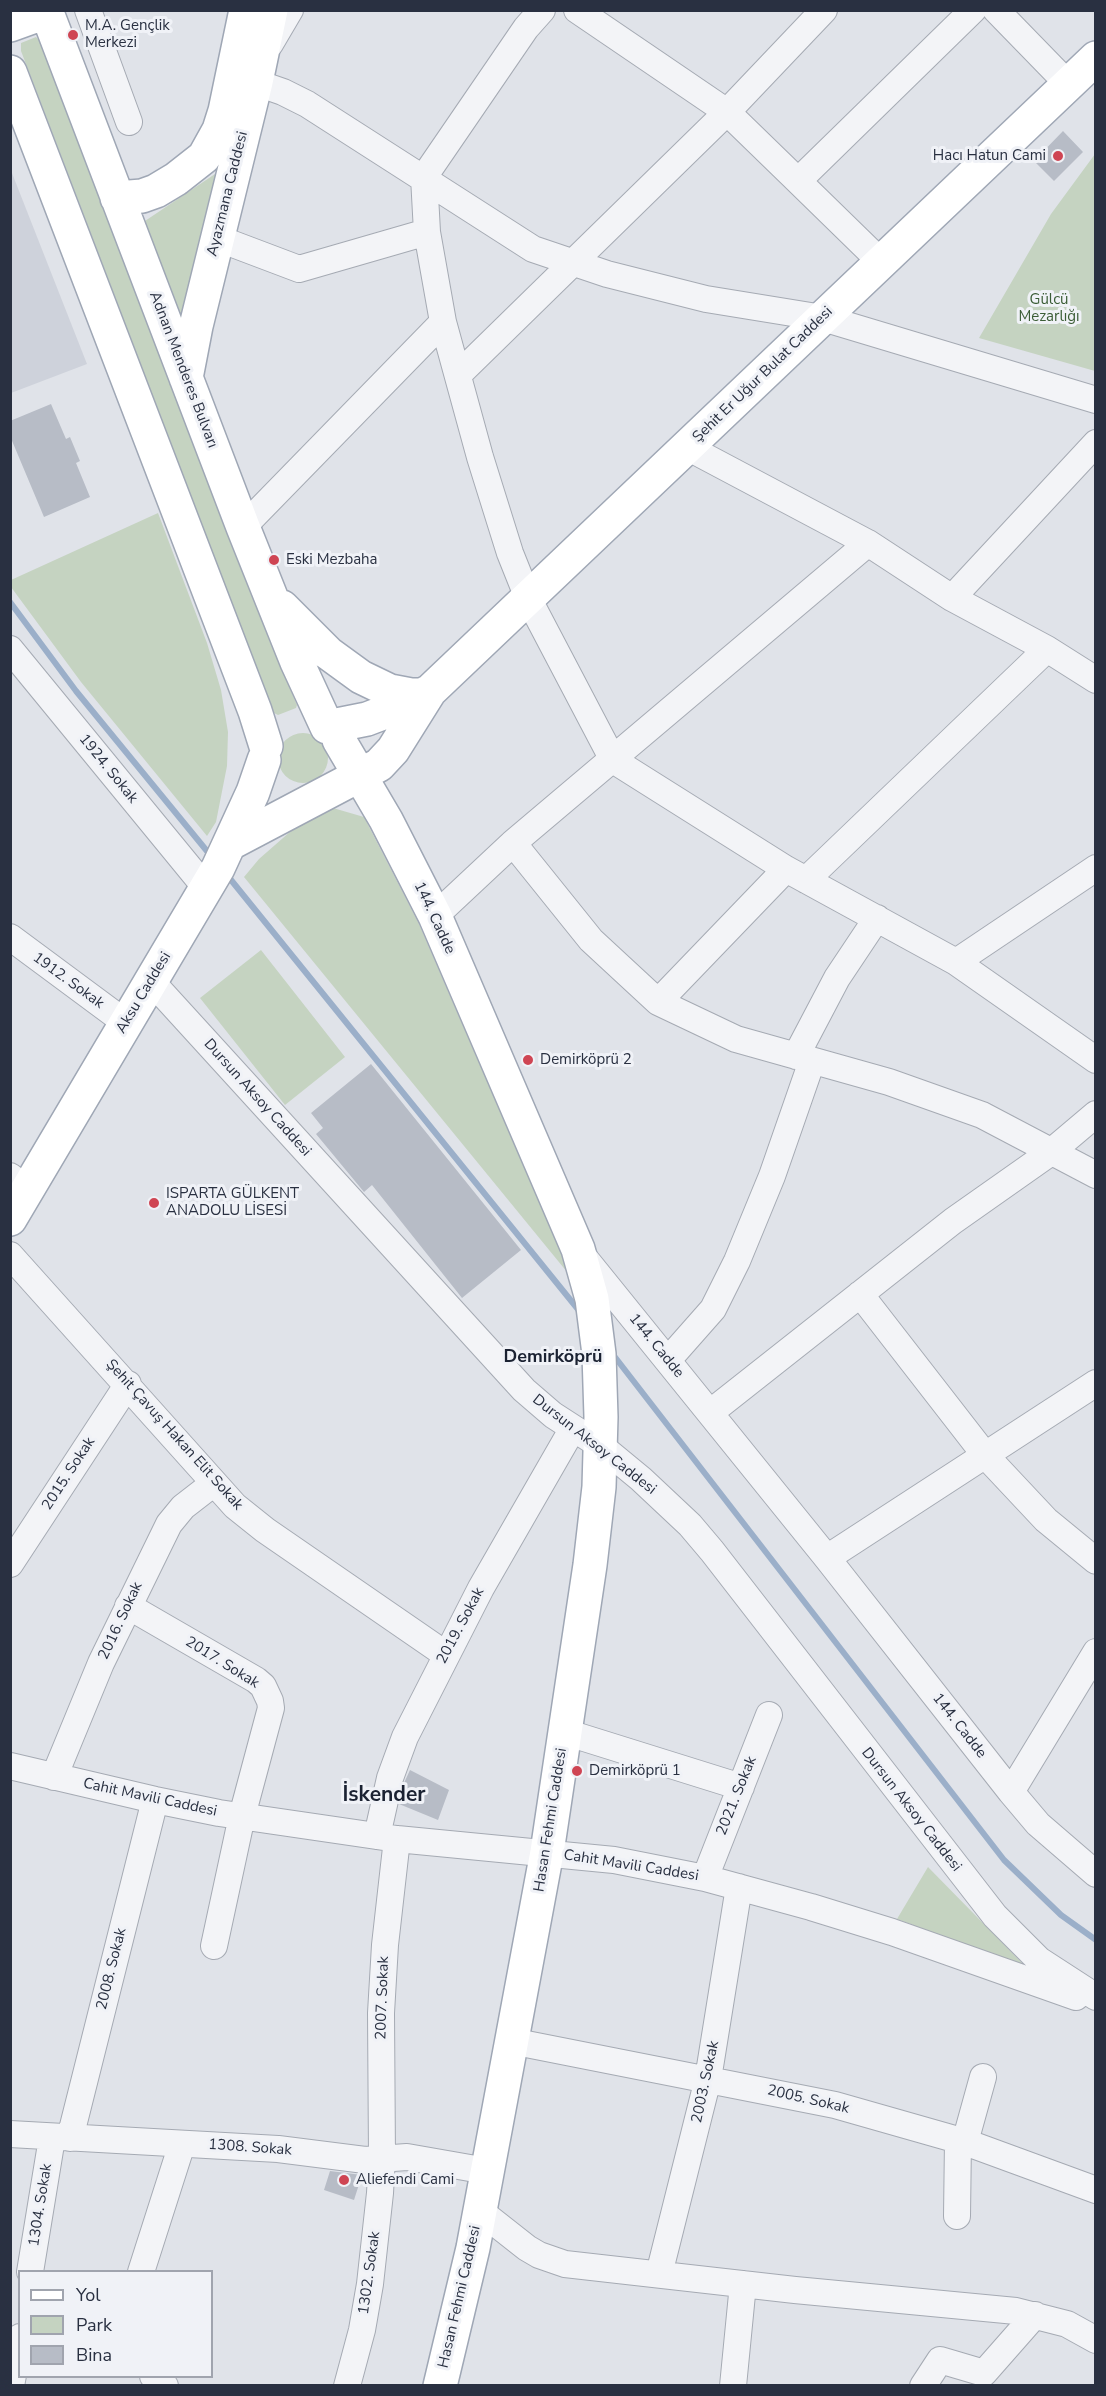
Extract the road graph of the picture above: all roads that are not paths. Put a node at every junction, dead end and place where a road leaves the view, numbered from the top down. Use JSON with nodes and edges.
{"nodes":[{"id":1,"x":88,"y":10,"type":"edge"},
{"id":2,"x":246,"y":10,"type":"edge"},
{"id":3,"x":270,"y":10,"type":"edge"},
{"id":4,"x":290,"y":10,"type":"edge"},
{"id":5,"x":542,"y":10,"type":"edge"},
{"id":6,"x":577,"y":10,"type":"edge"},
{"id":7,"x":824,"y":10,"type":"edge"},
{"id":8,"x":973,"y":10,"type":"edge"},
{"id":9,"x":996,"y":10,"type":"edge"},
{"id":10,"x":46,"y":11,"type":"edge"},
{"id":11,"x":10,"y":25,"type":"edge"},
{"id":12,"x":1095,"y":58,"type":"edge"},
{"id":13,"x":10,"y":72,"type":"edge"},
{"id":14,"x":250,"y":72,"type":"junction"},
{"id":15,"x":1068,"y":84,"type":"junction"},
{"id":16,"x":727,"y":112,"type":"junction"},
{"id":17,"x":129,"y":122,"type":"dead end"},
{"id":18,"x":424,"y":177,"type":"junction"},
{"id":19,"x":798,"y":181,"type":"junction"},
{"id":20,"x":117,"y":198,"type":"junction"},
{"id":21,"x":427,"y":232,"type":"junction"},
{"id":22,"x":217,"y":238,"type":"junction"},
{"id":23,"x":881,"y":262,"type":"junction"},
{"id":24,"x":574,"y":263,"type":"junction"},
{"id":25,"x":823,"y":318,"type":"junction"},
{"id":26,"x":443,"y":322,"type":"junction"},
{"id":27,"x":458,"y":375,"type":"junction"},
{"id":28,"x":186,"y":378,"type":"junction"},
{"id":29,"x":1095,"y":400,"type":"edge"},
{"id":30,"x":1095,"y":443,"type":"edge"},
{"id":31,"x":687,"y":447,"type":"junction"},
{"id":32,"x":243,"y":527,"type":"junction"},
{"id":33,"x":868,"y":543,"type":"junction"},
{"id":34,"x":263,"y":577,"type":"junction"},
{"id":35,"x":528,"y":598,"type":"junction"},
{"id":36,"x":952,"y":598,"type":"junction"},
{"id":37,"x":230,"y":647,"type":"junction"},
{"id":38,"x":1047,"y":649,"type":"junction"},
{"id":39,"x":11,"y":652,"type":"edge"},
{"id":40,"x":1095,"y":680,"type":"edge"},
{"id":41,"x":427,"y":693,"type":"junction"},
{"id":42,"x":333,"y":733,"type":"junction"},
{"id":43,"x":265,"y":753,"type":"junction"},
{"id":44,"x":614,"y":760,"type":"junction"},
{"id":45,"x":362,"y":776,"type":"junction"},
{"id":46,"x":322,"y":795,"type":"junction"},
{"id":47,"x":231,"y":843,"type":"junction"},
{"id":48,"x":513,"y":843,"type":"junction"},
{"id":49,"x":1095,"y":868,"type":"edge"},
{"id":50,"x":796,"y":874,"type":"junction"},
{"id":51,"x":206,"y":888,"type":"junction"},
{"id":52,"x":435,"y":916,"type":"junction"},
{"id":53,"x":877,"y":918,"type":"junction"},
{"id":54,"x":10,"y":937,"type":"edge"},
{"id":55,"x":956,"y":962,"type":"junction"},
{"id":56,"x":151,"y":981,"type":"junction"},
{"id":57,"x":658,"y":1002,"type":"junction"},
{"id":58,"x":126,"y":1023,"type":"junction"},
{"id":59,"x":804,"y":1059,"type":"junction"},
{"id":60,"x":1095,"y":1060,"type":"edge"},
{"id":61,"x":1095,"y":1114,"type":"edge"},
{"id":62,"x":1051,"y":1152,"type":"junction"},
{"id":63,"x":1095,"y":1175,"type":"edge"},
{"id":64,"x":19,"y":1183,"type":"edge"},
{"id":65,"x":10,"y":1219,"type":"edge"},
{"id":66,"x":578,"y":1249,"type":"junction"},
{"id":67,"x":10,"y":1255,"type":"edge"},
{"id":68,"x":860,"y":1294,"type":"junction"},
{"id":69,"x":668,"y":1360,"type":"junction"},
{"id":70,"x":1095,"y":1383,"type":"edge"},
{"id":71,"x":128,"y":1384,"type":"junction"},
{"id":72,"x":711,"y":1413,"type":"junction"},
{"id":73,"x":592,"y":1431,"type":"junction"},
{"id":74,"x":985,"y":1455,"type":"junction"},
{"id":75,"x":214,"y":1483,"type":"junction"},
{"id":76,"x":827,"y":1558,"type":"junction"},
{"id":77,"x":1095,"y":1561,"type":"edge"},
{"id":78,"x":10,"y":1564,"type":"edge"},
{"id":79,"x":128,"y":1606,"type":"junction"},
{"id":80,"x":1095,"y":1652,"type":"edge"},
{"id":81,"x":445,"y":1654,"type":"junction"},
{"id":82,"x":770,"y":1715,"type":"dead end"},
{"id":83,"x":565,"y":1732,"type":"junction"},
{"id":84,"x":10,"y":1766,"type":"edge"},
{"id":85,"x":54,"y":1777,"type":"junction"},
{"id":86,"x":741,"y":1787,"type":"junction"},
{"id":87,"x":1011,"y":1792,"type":"junction"},
{"id":88,"x":155,"y":1800,"type":"junction"},
{"id":89,"x":242,"y":1816,"type":"junction"},
{"id":90,"x":387,"y":1837,"type":"junction"},
{"id":91,"x":546,"y":1852,"type":"junction"},
{"id":92,"x":1095,"y":1874,"type":"edge"},
{"id":93,"x":705,"y":1878,"type":"junction"},
{"id":94,"x":740,"y":1887,"type":"junction"},
{"id":95,"x":214,"y":1946,"type":"dead end"},
{"id":96,"x":1095,"y":1997,"type":"edge"},
{"id":97,"x":1095,"y":2003,"type":"edge"},
{"id":98,"x":511,"y":2041,"type":"junction"},
{"id":99,"x":983,"y":2077,"type":"dead end"},
{"id":100,"x":708,"y":2079,"type":"junction"},
{"id":101,"x":10,"y":2134,"type":"edge"},
{"id":102,"x":61,"y":2138,"type":"junction"},
{"id":103,"x":962,"y":2141,"type":"junction"},
{"id":104,"x":182,"y":2144,"type":"junction"},
{"id":105,"x":382,"y":2158,"type":"junction"},
{"id":106,"x":487,"y":2171,"type":"junction"},
{"id":107,"x":1095,"y":2190,"type":"edge"},
{"id":108,"x":480,"y":2211,"type":"junction"},
{"id":109,"x":957,"y":2216,"type":"dead end"},
{"id":110,"x":30,"y":2270,"type":"edge"},
{"id":111,"x":141,"y":2270,"type":"edge"},
{"id":112,"x":659,"y":2274,"type":"junction"},
{"id":113,"x":743,"y":2284,"type":"junction"},
{"id":114,"x":1035,"y":2315,"type":"junction"},
{"id":115,"x":1095,"y":2340,"type":"edge"},
{"id":116,"x":18,"y":2348,"type":"edge"},
{"id":117,"x":11,"y":2385,"type":"edge"},
{"id":118,"x":347,"y":2385,"type":"edge"},
{"id":119,"x":440,"y":2385,"type":"edge"},
{"id":120,"x":733,"y":2385,"type":"edge"},
{"id":121,"x":923,"y":2385,"type":"edge"}],
"edges":[{"from":1,"to":17,"type":"street"},
{"from":2,"to":14,"type":"main road","name":"Ayazmana Caddesi"},
{"from":3,"to":14,"type":"main road","name":"Ayazmana Caddesi"},
{"from":4,"to":14,"type":"street"},
{"from":5,"to":18,"type":"street"},
{"from":6,"to":16,"type":"street"},
{"from":7,"to":16,"type":"street"},
{"from":8,"to":19,"type":"street"},
{"from":9,"to":15,"type":"street"},
{"from":10,"to":11,"type":"main road"},
{"from":10,"to":20,"type":"main road","name":"Adnan Menderes Bulvarı"},
{"from":12,"to":15,"type":"main road","name":"Şehit Er Uğur Bulat Caddesi"},
{"from":13,"to":37,"type":"main road"},
{"from":14,"to":18,"type":"street"},
{"from":14,"to":20,"type":"main road","name":"Ayazmana Caddesi"},
{"from":14,"to":22,"type":"main road","name":"Ayazmana Caddesi"},
{"from":15,"to":23,"type":"main road","name":"Şehit Er Uğur Bulat Caddesi"},
{"from":16,"to":19,"type":"street"},
{"from":16,"to":24,"type":"street"},
{"from":18,"to":21,"type":"street"},
{"from":18,"to":24,"type":"street"},
{"from":19,"to":23,"type":"street"},
{"from":20,"to":28,"type":"main road","name":"Adnan Menderes Bulvarı"},
{"from":21,"to":22,"type":"street"},
{"from":21,"to":26,"type":"street"},
{"from":22,"to":28,"type":"main road","name":"Ayazmana Caddesi"},
{"from":23,"to":25,"type":"main road","name":"Şehit Er Uğur Bulat Caddesi"},
{"from":24,"to":25,"type":"street"},
{"from":24,"to":27,"type":"street"},
{"from":25,"to":29,"type":"street"},
{"from":25,"to":31,"type":"main road","name":"Şehit Er Uğur Bulat Caddesi"},
{"from":26,"to":27,"type":"street"},
{"from":26,"to":32,"type":"street"},
{"from":27,"to":35,"type":"street"},
{"from":28,"to":32,"type":"main road","name":"Adnan Menderes Bulvarı"},
{"from":30,"to":36,"type":"street"},
{"from":31,"to":33,"type":"street"},
{"from":31,"to":35,"type":"main road","name":"Şehit Er Uğur Bulat Caddesi"},
{"from":32,"to":34,"type":"main road","name":"Adnan Menderes Bulvarı"},
{"from":33,"to":36,"type":"street"},
{"from":33,"to":44,"type":"street"},
{"from":34,"to":41,"type":"main road"},
{"from":34,"to":42,"type":"main road","name":"Adnan Menderes Bulvarı"},
{"from":35,"to":41,"type":"main road","name":"Şehit Er Uğur Bulat Caddesi"},
{"from":35,"to":44,"type":"street"},
{"from":36,"to":38,"type":"street"},
{"from":37,"to":43,"type":"main road"},
{"from":37,"to":47,"type":"main road"},
{"from":38,"to":40,"type":"street"},
{"from":38,"to":50,"type":"street"},
{"from":39,"to":51,"type":"street","name":"1924. Sokak"},
{"from":41,"to":42,"type":"main road","name":"Şehit Er Uğur Bulat Caddesi"},
{"from":41,"to":45,"type":"main road","name":"Şehit Er Uğur Bulat Caddesi"},
{"from":42,"to":43,"type":"main road"},
{"from":42,"to":45,"type":"main road","name":"144. Cadde"},
{"from":42,"to":46,"type":"main road"},
{"from":43,"to":46,"type":"main road"},
{"from":43,"to":47,"type":"main road","name":"Aksu Caddesi"},
{"from":44,"to":48,"type":"street"},
{"from":44,"to":50,"type":"street"},
{"from":45,"to":46,"type":"main road","name":"Şehit Er Uğur Bulat Caddesi"},
{"from":45,"to":52,"type":"main road","name":"144. Cadde"},
{"from":46,"to":47,"type":"main road","name":"Şehit Er Uğur Bulat Caddesi"},
{"from":47,"to":51,"type":"main road","name":"Aksu Caddesi"},
{"from":48,"to":52,"type":"street"},
{"from":48,"to":57,"type":"street"},
{"from":49,"to":55,"type":"street"},
{"from":50,"to":53,"type":"street"},
{"from":50,"to":57,"type":"street"},
{"from":51,"to":56,"type":"main road","name":"Aksu Caddesi"},
{"from":52,"to":66,"type":"main road","name":"144. Cadde"},
{"from":53,"to":55,"type":"street"},
{"from":53,"to":59,"type":"street"},
{"from":54,"to":58,"type":"street","name":"1912. Sokak"},
{"from":55,"to":60,"type":"street"},
{"from":56,"to":58,"type":"main road","name":"Aksu Caddesi"},
{"from":56,"to":73,"type":"street","name":"Dursun Aksoy Caddesi"},
{"from":57,"to":59,"type":"street"},
{"from":58,"to":64,"type":"main road","name":"Aksu Caddesi"},
{"from":59,"to":62,"type":"street"},
{"from":59,"to":69,"type":"street"},
{"from":61,"to":62,"type":"street"},
{"from":62,"to":63,"type":"street"},
{"from":62,"to":68,"type":"street"},
{"from":64,"to":65,"type":"main road","name":"Aksu Caddesi"},
{"from":66,"to":69,"type":"street","name":"144. Cadde"},
{"from":66,"to":73,"type":"main road","name":"Hasan Fehmi Caddesi"},
{"from":67,"to":71,"type":"street","name":"Şehit Çavuş Hakan Elit Sokak"},
{"from":68,"to":72,"type":"street"},
{"from":68,"to":74,"type":"street"},
{"from":69,"to":72,"type":"street","name":"144. Cadde"},
{"from":70,"to":74,"type":"street"},
{"from":71,"to":75,"type":"street","name":"Şehit Çavuş Hakan Elit Sokak"},
{"from":71,"to":78,"type":"street","name":"2015. Sokak"},
{"from":72,"to":76,"type":"street","name":"144. Cadde"},
{"from":73,"to":81,"type":"street","name":"2019. Sokak"},
{"from":73,"to":83,"type":"main road","name":"Hasan Fehmi Caddesi"},
{"from":73,"to":96,"type":"street","name":"Dursun Aksoy Caddesi"},
{"from":74,"to":76,"type":"street"},
{"from":74,"to":77,"type":"street"},
{"from":75,"to":79,"type":"street","name":"2016. Sokak"},
{"from":75,"to":81,"type":"street","name":"Şehit Çavuş Hakan Elit Sokak"},
{"from":76,"to":87,"type":"street","name":"144. Cadde"},
{"from":79,"to":85,"type":"street","name":"2016. Sokak"},
{"from":79,"to":89,"type":"street","name":"2017. Sokak"},
{"from":80,"to":87,"type":"street"},
{"from":81,"to":90,"type":"street","name":"2019. Sokak"},
{"from":82,"to":86,"type":"street","name":"2021. Sokak"},
{"from":83,"to":86,"type":"street"},
{"from":83,"to":91,"type":"main road","name":"Hasan Fehmi Caddesi"},
{"from":84,"to":85,"type":"street","name":"Cahit Mavili Caddesi"},
{"from":85,"to":88,"type":"street","name":"Cahit Mavili Caddesi"},
{"from":86,"to":93,"type":"street","name":"2021. Sokak"},
{"from":87,"to":92,"type":"street","name":"144. Cadde"},
{"from":88,"to":89,"type":"street","name":"Cahit Mavili Caddesi"},
{"from":88,"to":102,"type":"street","name":"2008. Sokak"},
{"from":89,"to":90,"type":"street","name":"Cahit Mavili Caddesi"},
{"from":89,"to":95,"type":"street","name":"2017. Sokak"},
{"from":90,"to":91,"type":"street","name":"Cahit Mavili Caddesi"},
{"from":90,"to":105,"type":"street","name":"2007. Sokak"},
{"from":91,"to":93,"type":"street","name":"Cahit Mavili Caddesi"},
{"from":91,"to":98,"type":"main road","name":"Hasan Fehmi Caddesi"},
{"from":93,"to":94,"type":"street","name":"Cahit Mavili Caddesi"},
{"from":94,"to":97,"type":"street","name":"Cahit Mavili Caddesi"},
{"from":94,"to":100,"type":"street","name":"2003. Sokak"},
{"from":98,"to":100,"type":"street","name":"2005. Sokak"},
{"from":98,"to":106,"type":"main road","name":"Hasan Fehmi Caddesi"},
{"from":99,"to":103,"type":"street"},
{"from":100,"to":103,"type":"street","name":"2005. Sokak"},
{"from":100,"to":112,"type":"street","name":"2003. Sokak"},
{"from":101,"to":102,"type":"street","name":"1308. Sokak"},
{"from":102,"to":104,"type":"street","name":"1308. Sokak"},
{"from":102,"to":110,"type":"street","name":"1304. Sokak"},
{"from":103,"to":107,"type":"street","name":"2005. Sokak"},
{"from":103,"to":109,"type":"street"},
{"from":104,"to":105,"type":"street","name":"1308. Sokak"},
{"from":104,"to":111,"type":"street"},
{"from":105,"to":106,"type":"street","name":"1308. Sokak"},
{"from":105,"to":118,"type":"street","name":"1302. Sokak"},
{"from":106,"to":108,"type":"main road","name":"Hasan Fehmi Caddesi"},
{"from":108,"to":112,"type":"street"},
{"from":108,"to":119,"type":"main road","name":"Hasan Fehmi Caddesi"},
{"from":112,"to":113,"type":"street"},
{"from":113,"to":114,"type":"street"},
{"from":113,"to":120,"type":"street"},
{"from":114,"to":115,"type":"street"},
{"from":114,"to":121,"type":"street"},
{"from":116,"to":117,"type":"street"}]}
